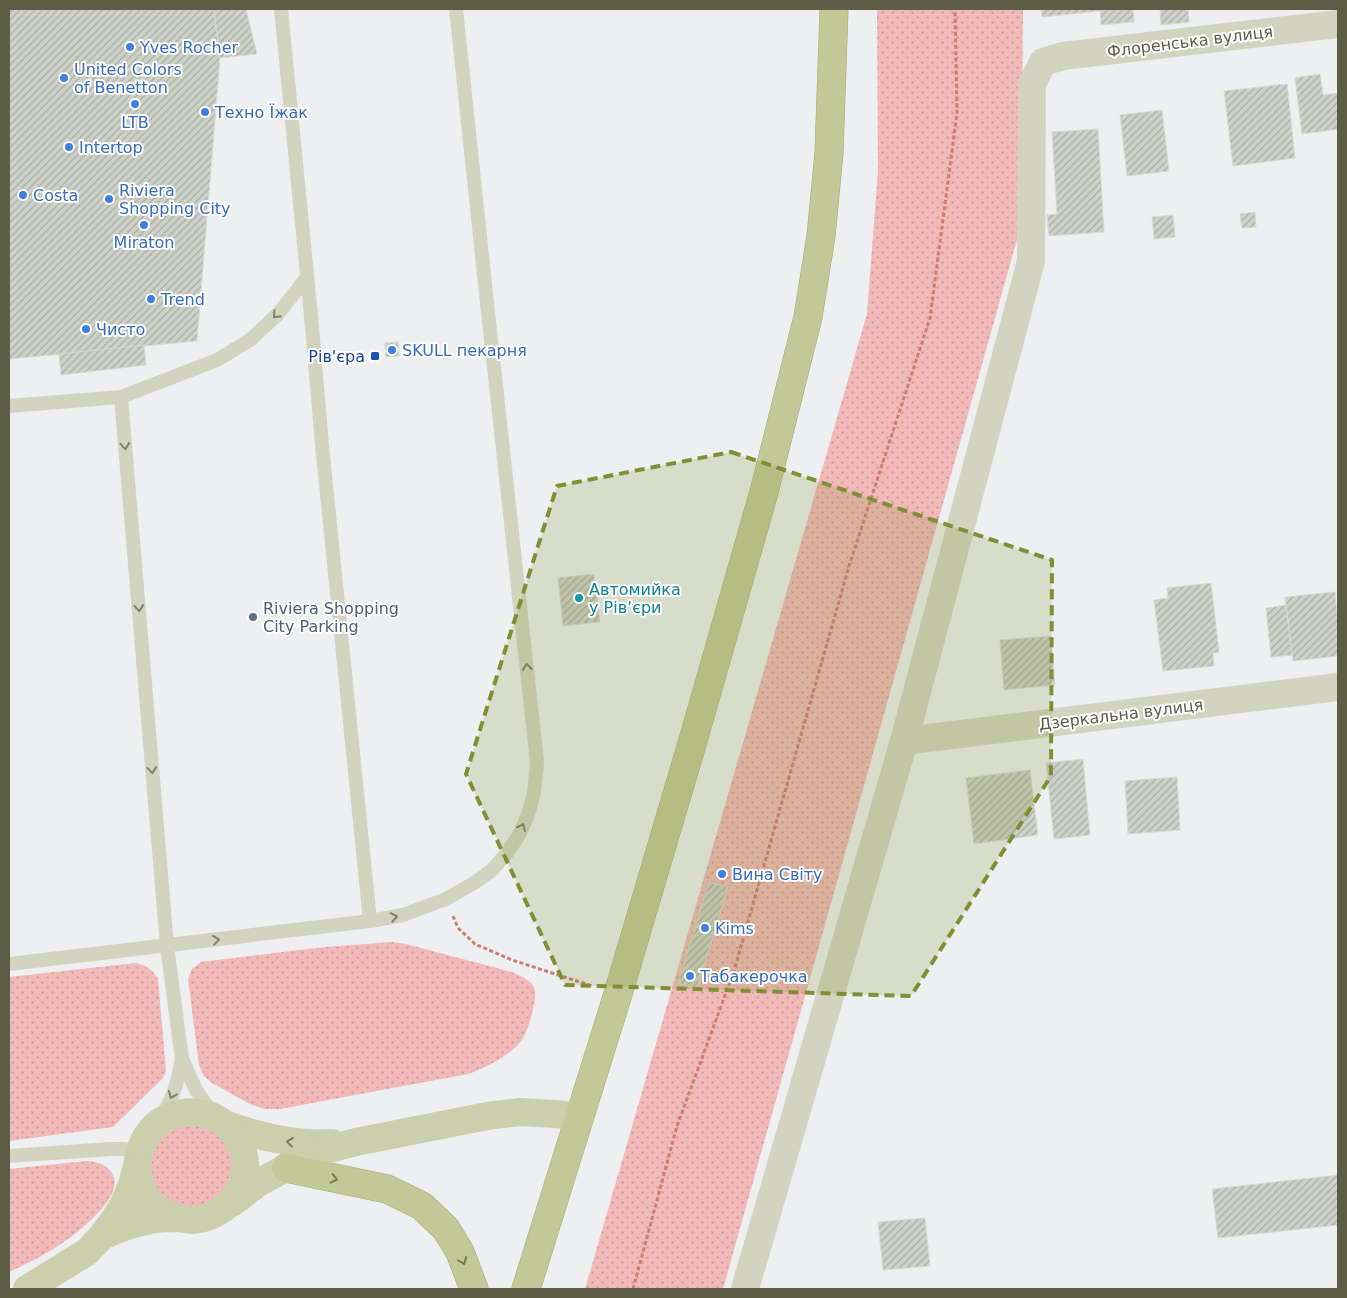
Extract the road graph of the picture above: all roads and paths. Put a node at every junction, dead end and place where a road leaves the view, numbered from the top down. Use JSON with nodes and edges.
{"nodes":[{"id":1,"x":281,"y":9,"type":"edge"},
{"id":2,"x":456,"y":9,"type":"edge"},
{"id":3,"x":834,"y":9,"type":"edge"},
{"id":4,"x":954,"y":9,"type":"edge"},
{"id":5,"x":1338,"y":24,"type":"edge"},
{"id":6,"x":307,"y":277,"type":"junction"},
{"id":7,"x":121,"y":397,"type":"junction"},
{"id":8,"x":9,"y":406,"type":"edge"},
{"id":9,"x":1338,"y":687,"type":"edge"},
{"id":10,"x":904,"y":741,"type":"junction"},
{"id":11,"x":446,"y":899,"type":"junction"},
{"id":12,"x":370,"y":921,"type":"junction"},
{"id":13,"x":167,"y":946,"type":"junction"},
{"id":14,"x":9,"y":964,"type":"edge"},
{"id":15,"x":618,"y":994,"type":"junction"},
{"id":16,"x":182,"y":1058,"type":"junction"},
{"id":17,"x":580,"y":1117,"type":"junction"},
{"id":18,"x":221,"y":1122,"type":"junction"},
{"id":19,"x":153,"y":1128,"type":"junction"},
{"id":20,"x":356,"y":1142,"type":"junction"},
{"id":21,"x":9,"y":1156,"type":"edge"},
{"id":22,"x":138,"y":1159,"type":"junction"},
{"id":23,"x":286,"y":1168,"type":"junction"},
{"id":24,"x":229,"y":1205,"type":"junction"},
{"id":25,"x":177,"y":1218,"type":"junction"},
{"id":26,"x":102,"y":1236,"type":"junction"},
{"id":27,"x":27,"y":1289,"type":"edge"},
{"id":28,"x":474,"y":1289,"type":"edge"},
{"id":29,"x":526,"y":1289,"type":"edge"},
{"id":30,"x":633,"y":1289,"type":"edge"},
{"id":31,"x":745,"y":1289,"type":"edge"}],
"edges":[{"from":1,"to":6,"type":"lane"},
{"from":11,"to":2,"type":"lane","one_way":true},
{"from":3,"to":15,"type":"highway"},
{"from":4,"to":30,"type":"path"},
{"from":5,"to":10,"type":"street","name":"Флоренська вулиця"},
{"from":6,"to":7,"type":"lane","one_way":true},
{"from":6,"to":12,"type":"lane"},
{"from":7,"to":8,"type":"lane"},
{"from":7,"to":13,"type":"lane","one_way":true},
{"from":9,"to":10,"type":"street","name":"Дзеркальна вулиця"},
{"from":10,"to":31,"type":"street"},
{"from":12,"to":11,"type":"lane","one_way":true},
{"from":11,"to":15,"type":"path"},
{"from":13,"to":12,"type":"lane","one_way":true},
{"from":13,"to":14,"type":"lane"},
{"from":13,"to":16,"type":"lane"},
{"from":15,"to":17,"type":"highway"},
{"from":16,"to":18,"type":"lane"},
{"from":16,"to":19,"type":"lane","one_way":true},
{"from":17,"to":20,"type":"main road"},
{"from":17,"to":29,"type":"highway"},
{"from":18,"to":19,"type":"main road"},
{"from":20,"to":18,"type":"main road","one_way":true},
{"from":18,"to":24,"type":"main road"},
{"from":19,"to":22,"type":"main road"},
{"from":20,"to":23,"type":"main road"},
{"from":21,"to":22,"type":"lane"},
{"from":22,"to":25,"type":"main road"},
{"from":22,"to":26,"type":"main road"},
{"from":23,"to":24,"type":"main road"},
{"from":23,"to":28,"type":"highway","one_way":true},
{"from":24,"to":25,"type":"main road"},
{"from":25,"to":26,"type":"main road"},
{"from":26,"to":27,"type":"main road"}]}
